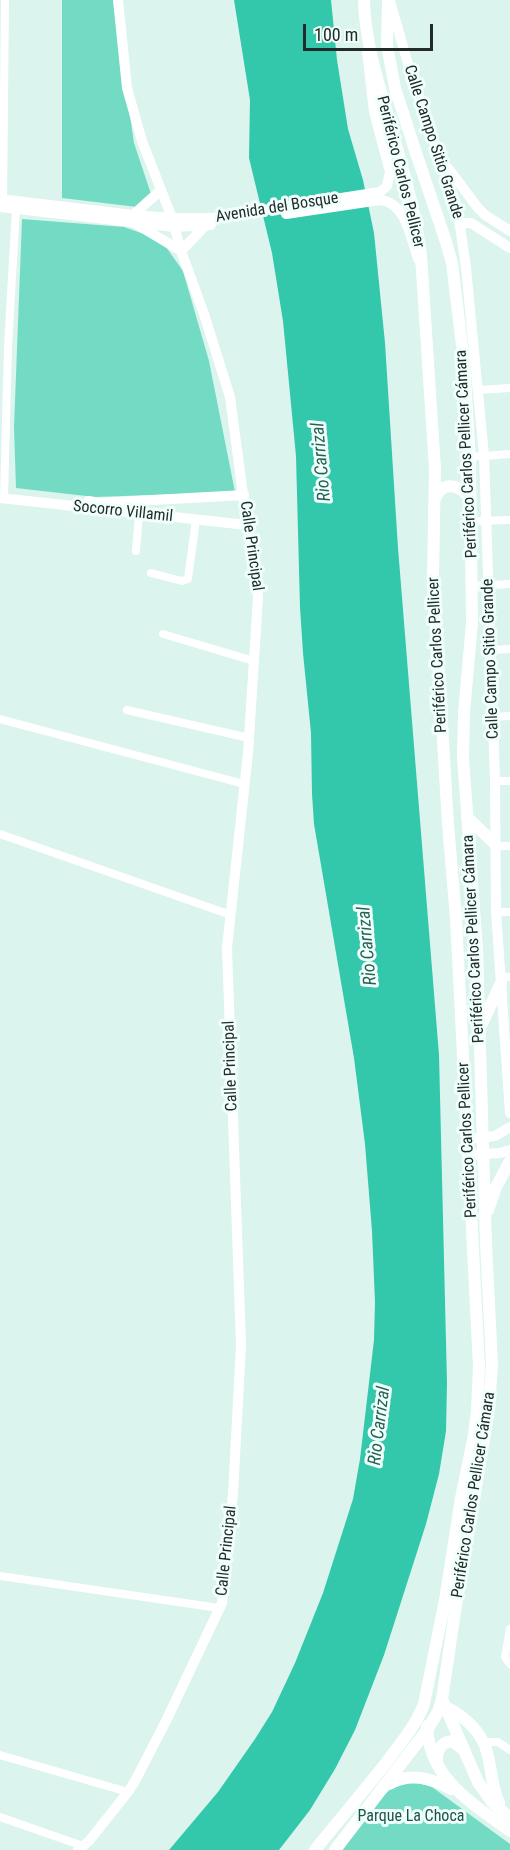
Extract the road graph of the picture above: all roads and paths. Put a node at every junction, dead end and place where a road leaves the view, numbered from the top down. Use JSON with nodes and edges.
{"nodes":[{"id":1,"x":6,"y":0,"type":"edge"},
{"id":2,"x":118,"y":0,"type":"edge"},
{"id":3,"x":364,"y":0,"type":"edge"},
{"id":4,"x":389,"y":0,"type":"edge"},
{"id":5,"x":366,"y":24,"type":"junction"},
{"id":6,"x":2,"y":30,"type":"edge"},
{"id":7,"x":2,"y":88,"type":"edge"},
{"id":8,"x":2,"y":142,"type":"edge"},
{"id":9,"x":439,"y":156,"type":"junction"},
{"id":10,"x":161,"y":190,"type":"junction"},
{"id":11,"x":380,"y":196,"type":"junction"},
{"id":12,"x":1,"y":203,"type":"edge"},
{"id":13,"x":16,"y":209,"type":"junction"},
{"id":14,"x":133,"y":218,"type":"junction"},
{"id":15,"x":173,"y":222,"type":"junction"},
{"id":16,"x":210,"y":223,"type":"junction"},
{"id":17,"x":460,"y":226,"type":"junction"},
{"id":18,"x":510,"y":231,"type":"edge"},
{"id":19,"x":510,"y":248,"type":"edge"},
{"id":20,"x":181,"y":251,"type":"junction"},
{"id":21,"x":0,"y":264,"type":"edge"},
{"id":22,"x":12,"y":266,"type":"junction"},
{"id":23,"x":423,"y":277,"type":"junction"},
{"id":24,"x":4,"y":322,"type":"edge"},
{"id":25,"x":3,"y":377,"type":"edge"},
{"id":26,"x":510,"y":388,"type":"edge"},
{"id":27,"x":479,"y":390,"type":"junction"},
{"id":28,"x":3,"y":432,"type":"edge"},
{"id":29,"x":510,"y":454,"type":"edge"},
{"id":30,"x":484,"y":455,"type":"junction"},
{"id":31,"x":470,"y":459,"type":"junction"},
{"id":32,"x":435,"y":469,"type":"junction"},
{"id":33,"x":2,"y":495,"type":"edge"},
{"id":34,"x":244,"y":495,"type":"junction"},
{"id":35,"x":435,"y":500,"type":"junction"},
{"id":36,"x":471,"y":501,"type":"junction"},
{"id":37,"x":139,"y":514,"type":"junction"},
{"id":38,"x":196,"y":520,"type":"junction"},
{"id":39,"x":510,"y":520,"type":"edge"},
{"id":40,"x":471,"y":521,"type":"junction"},
{"id":41,"x":487,"y":521,"type":"junction"},
{"id":42,"x":246,"y":525,"type":"junction"},
{"id":43,"x":136,"y":551,"type":"dead end"},
{"id":44,"x":152,"y":573,"type":"dead end"},
{"id":45,"x":510,"y":584,"type":"edge"},
{"id":46,"x":473,"y":585,"type":"junction"},
{"id":47,"x":489,"y":585,"type":"junction"},
{"id":48,"x":163,"y":634,"type":"dead end"},
{"id":49,"x":510,"y":649,"type":"edge"},
{"id":50,"x":490,"y":650,"type":"junction"},
{"id":51,"x":254,"y":661,"type":"junction"},
{"id":52,"x":127,"y":710,"type":"dead end"},
{"id":53,"x":510,"y":716,"type":"edge"},
{"id":54,"x":493,"y":717,"type":"junction"},
{"id":55,"x":0,"y":719,"type":"edge"},
{"id":56,"x":249,"y":738,"type":"junction"},
{"id":57,"x":510,"y":781,"type":"edge"},
{"id":58,"x":495,"y":782,"type":"junction"},
{"id":59,"x":244,"y":784,"type":"junction"},
{"id":60,"x":467,"y":817,"type":"junction"},
{"id":61,"x":0,"y":834,"type":"edge"},
{"id":62,"x":495,"y":845,"type":"junction"},
{"id":63,"x":510,"y":846,"type":"edge"},
{"id":64,"x":496,"y":912,"type":"junction"},
{"id":65,"x":510,"y":912,"type":"edge"},
{"id":66,"x":231,"y":915,"type":"junction"},
{"id":67,"x":504,"y":979,"type":"edge"},
{"id":68,"x":479,"y":1032,"type":"junction"},
{"id":69,"x":510,"y":1113,"type":"edge"},
{"id":70,"x":510,"y":1128,"type":"edge"},
{"id":71,"x":483,"y":1138,"type":"junction"},
{"id":72,"x":469,"y":1139,"type":"junction"},
{"id":73,"x":510,"y":1150,"type":"edge"},
{"id":74,"x":484,"y":1154,"type":"junction"},
{"id":75,"x":469,"y":1155,"type":"junction"},
{"id":76,"x":510,"y":1161,"type":"edge"},
{"id":77,"x":485,"y":1220,"type":"junction"},
{"id":78,"x":0,"y":1576,"type":"edge"},
{"id":79,"x":219,"y":1608,"type":"junction"},
{"id":80,"x":510,"y":1629,"type":"edge"},
{"id":81,"x":509,"y":1662,"type":"edge"},
{"id":82,"x":434,"y":1710,"type":"junction"},
{"id":83,"x":427,"y":1730,"type":"junction"},
{"id":84,"x":483,"y":1742,"type":"junction"},
{"id":85,"x":510,"y":1750,"type":"edge"},
{"id":86,"x":465,"y":1751,"type":"junction"},
{"id":87,"x":0,"y":1755,"type":"edge"},
{"id":88,"x":437,"y":1766,"type":"junction"},
{"id":89,"x":385,"y":1786,"type":"junction"},
{"id":90,"x":128,"y":1792,"type":"junction"},
{"id":91,"x":460,"y":1794,"type":"junction"},
{"id":92,"x":508,"y":1816,"type":"edge"},
{"id":93,"x":0,"y":1817,"type":"edge"},
{"id":94,"x":510,"y":1831,"type":"edge"},
{"id":95,"x":80,"y":1848,"type":"edge"},
{"id":96,"x":315,"y":1850,"type":"edge"},
{"id":97,"x":335,"y":1850,"type":"edge"}],
"edges":[{"from":1,"to":6,"type":"street"},
{"from":2,"to":10,"type":"street","name":"Calle Principal"},
{"from":3,"to":5,"type":"main road","name":"Periférico Carlos Pellicer"},
{"from":4,"to":9,"type":"street","name":"Calle Campo Sitio Grande"},
{"from":4,"to":31,"type":"main road","name":"Periférico Carlos Pellicer Cámara"},
{"from":5,"to":11,"type":"street"},
{"from":5,"to":23,"type":"main road","name":"Periférico Carlos Pellicer"},
{"from":6,"to":7,"type":"street"},
{"from":7,"to":8,"type":"street"},
{"from":8,"to":12,"type":"street"},
{"from":9,"to":17,"type":"street","name":"Calle Campo Sitio Grande"},
{"from":9,"to":18,"type":"street"},
{"from":10,"to":14,"type":"street"},
{"from":10,"to":15,"type":"street","name":"Calle Principal"},
{"from":11,"to":16,"type":"street","name":"Avenida del Bosque"},
{"from":11,"to":23,"type":"street"},
{"from":12,"to":13,"type":"street","name":"Avenida del Bosque"},
{"from":12,"to":14,"type":"street","name":"Avenida del Bosque"},
{"from":13,"to":14,"type":"street","name":"Avenida del Bosque"},
{"from":13,"to":22,"type":"street"},
{"from":14,"to":15,"type":"street","name":"Avenida del Bosque"},
{"from":14,"to":20,"type":"street"},
{"from":15,"to":16,"type":"street","name":"Avenida del Bosque"},
{"from":15,"to":20,"type":"street","name":"Calle Principal"},
{"from":16,"to":20,"type":"street"},
{"from":17,"to":19,"type":"street"},
{"from":17,"to":27,"type":"street","name":"Calle Campo Sitio Grande"},
{"from":20,"to":34,"type":"street","name":"Calle Principal"},
{"from":21,"to":22,"type":"street"},
{"from":22,"to":24,"type":"street"},
{"from":23,"to":32,"type":"main road","name":"Periférico Carlos Pellicer"},
{"from":24,"to":25,"type":"street"},
{"from":25,"to":28,"type":"street"},
{"from":26,"to":27,"type":"street"},
{"from":27,"to":30,"type":"street","name":"Calle Campo Sitio Grande"},
{"from":28,"to":33,"type":"street"},
{"from":29,"to":30,"type":"street"},
{"from":30,"to":31,"type":"street"},
{"from":30,"to":41,"type":"street","name":"Calle Campo Sitio Grande"},
{"from":31,"to":32,"type":"main road"},
{"from":31,"to":36,"type":"main road","name":"Periférico Carlos Pellicer Cámara"},
{"from":32,"to":35,"type":"main road","name":"Periférico Carlos Pellicer"},
{"from":33,"to":34,"type":"street","name":"Socorro Villamil"},
{"from":33,"to":37,"type":"street","name":"Socorro Villamil"},
{"from":34,"to":42,"type":"street","name":"Calle Principal"},
{"from":35,"to":36,"type":"main road"},
{"from":35,"to":72,"type":"main road","name":"Periférico Carlos Pellicer"},
{"from":36,"to":40,"type":"main road","name":"Periférico Carlos Pellicer Cámara"},
{"from":37,"to":38,"type":"street","name":"Socorro Villamil"},
{"from":37,"to":43,"type":"street"},
{"from":38,"to":42,"type":"street","name":"Socorro Villamil"},
{"from":38,"to":44,"type":"street"},
{"from":39,"to":41,"type":"street"},
{"from":40,"to":41,"type":"street"},
{"from":40,"to":46,"type":"main road","name":"Periférico Carlos Pellicer Cámara"},
{"from":41,"to":47,"type":"street","name":"Calle Campo Sitio Grande"},
{"from":42,"to":51,"type":"street","name":"Calle Principal"},
{"from":45,"to":47,"type":"street"},
{"from":46,"to":47,"type":"street"},
{"from":46,"to":60,"type":"main road","name":"Periférico Carlos Pellicer Cámara"},
{"from":47,"to":50,"type":"street","name":"Calle Campo Sitio Grande"},
{"from":48,"to":51,"type":"street"},
{"from":49,"to":50,"type":"street"},
{"from":50,"to":54,"type":"street","name":"Calle Campo Sitio Grande"},
{"from":51,"to":56,"type":"street","name":"Calle Principal"},
{"from":52,"to":56,"type":"street"},
{"from":53,"to":54,"type":"street"},
{"from":54,"to":58,"type":"street","name":"Calle Campo Sitio Grande"},
{"from":55,"to":59,"type":"street"},
{"from":56,"to":59,"type":"street","name":"Calle Principal"},
{"from":57,"to":58,"type":"street"},
{"from":58,"to":62,"type":"street","name":"Calle Campo Sitio Grande"},
{"from":59,"to":66,"type":"street","name":"Calle Principal"},
{"from":60,"to":62,"type":"main road"},
{"from":60,"to":68,"type":"main road","name":"Periférico Carlos Pellicer Cámara"},
{"from":61,"to":66,"type":"street"},
{"from":62,"to":63,"type":"street"},
{"from":62,"to":64,"type":"street","name":"Calle Campo Sitio Grande"},
{"from":64,"to":65,"type":"street"},
{"from":64,"to":67,"type":"street","name":"Calle Campo Sitio Grande"},
{"from":66,"to":79,"type":"street","name":"Calle Principal"},
{"from":67,"to":68,"type":"main road"},
{"from":67,"to":69,"type":"street","name":"Calle Campo Sitio Grande"},
{"from":68,"to":71,"type":"main road","name":"Periférico Carlos Pellicer Cámara"},
{"from":70,"to":71,"type":"street"},
{"from":71,"to":72,"type":"street"},
{"from":71,"to":74,"type":"main road","name":"Periférico Carlos Pellicer Cámara"},
{"from":72,"to":75,"type":"main road","name":"Periférico Carlos Pellicer"},
{"from":73,"to":74,"type":"street"},
{"from":74,"to":75,"type":"street"},
{"from":74,"to":77,"type":"main road","name":"Periférico Carlos Pellicer Cámara"},
{"from":75,"to":82,"type":"main road","name":"Periférico Carlos Pellicer"},
{"from":76,"to":77,"type":"main road"},
{"from":77,"to":82,"type":"main road","name":"Periférico Carlos Pellicer Cámara"},
{"from":78,"to":79,"type":"street"},
{"from":79,"to":90,"type":"street","name":"Calle Principal"},
{"from":80,"to":81,"type":"street"},
{"from":82,"to":83,"type":"main road","name":"Periférico Carlos Pellicer Cámara"},
{"from":82,"to":84,"type":"main road"},
{"from":82,"to":86,"type":"main road"},
{"from":82,"to":96,"type":"main road","name":"Periférico Carlos Pellicer"},
{"from":83,"to":88,"type":"main road"},
{"from":83,"to":89,"type":"main road","name":"Periférico Carlos Pellicer Cámara"},
{"from":84,"to":85,"type":"street"},
{"from":84,"to":92,"type":"main road"},
{"from":86,"to":88,"type":"main road"},
{"from":86,"to":92,"type":"main road"},
{"from":87,"to":90,"type":"street"},
{"from":88,"to":91,"type":"main road"},
{"from":89,"to":91,"type":"main road"},
{"from":89,"to":97,"type":"main road","name":"Periférico Carlos Pellicer Cámara"},
{"from":90,"to":95,"type":"street","name":"Calle Principal"},
{"from":91,"to":94,"type":"main road"},
{"from":93,"to":95,"type":"street"}]}
